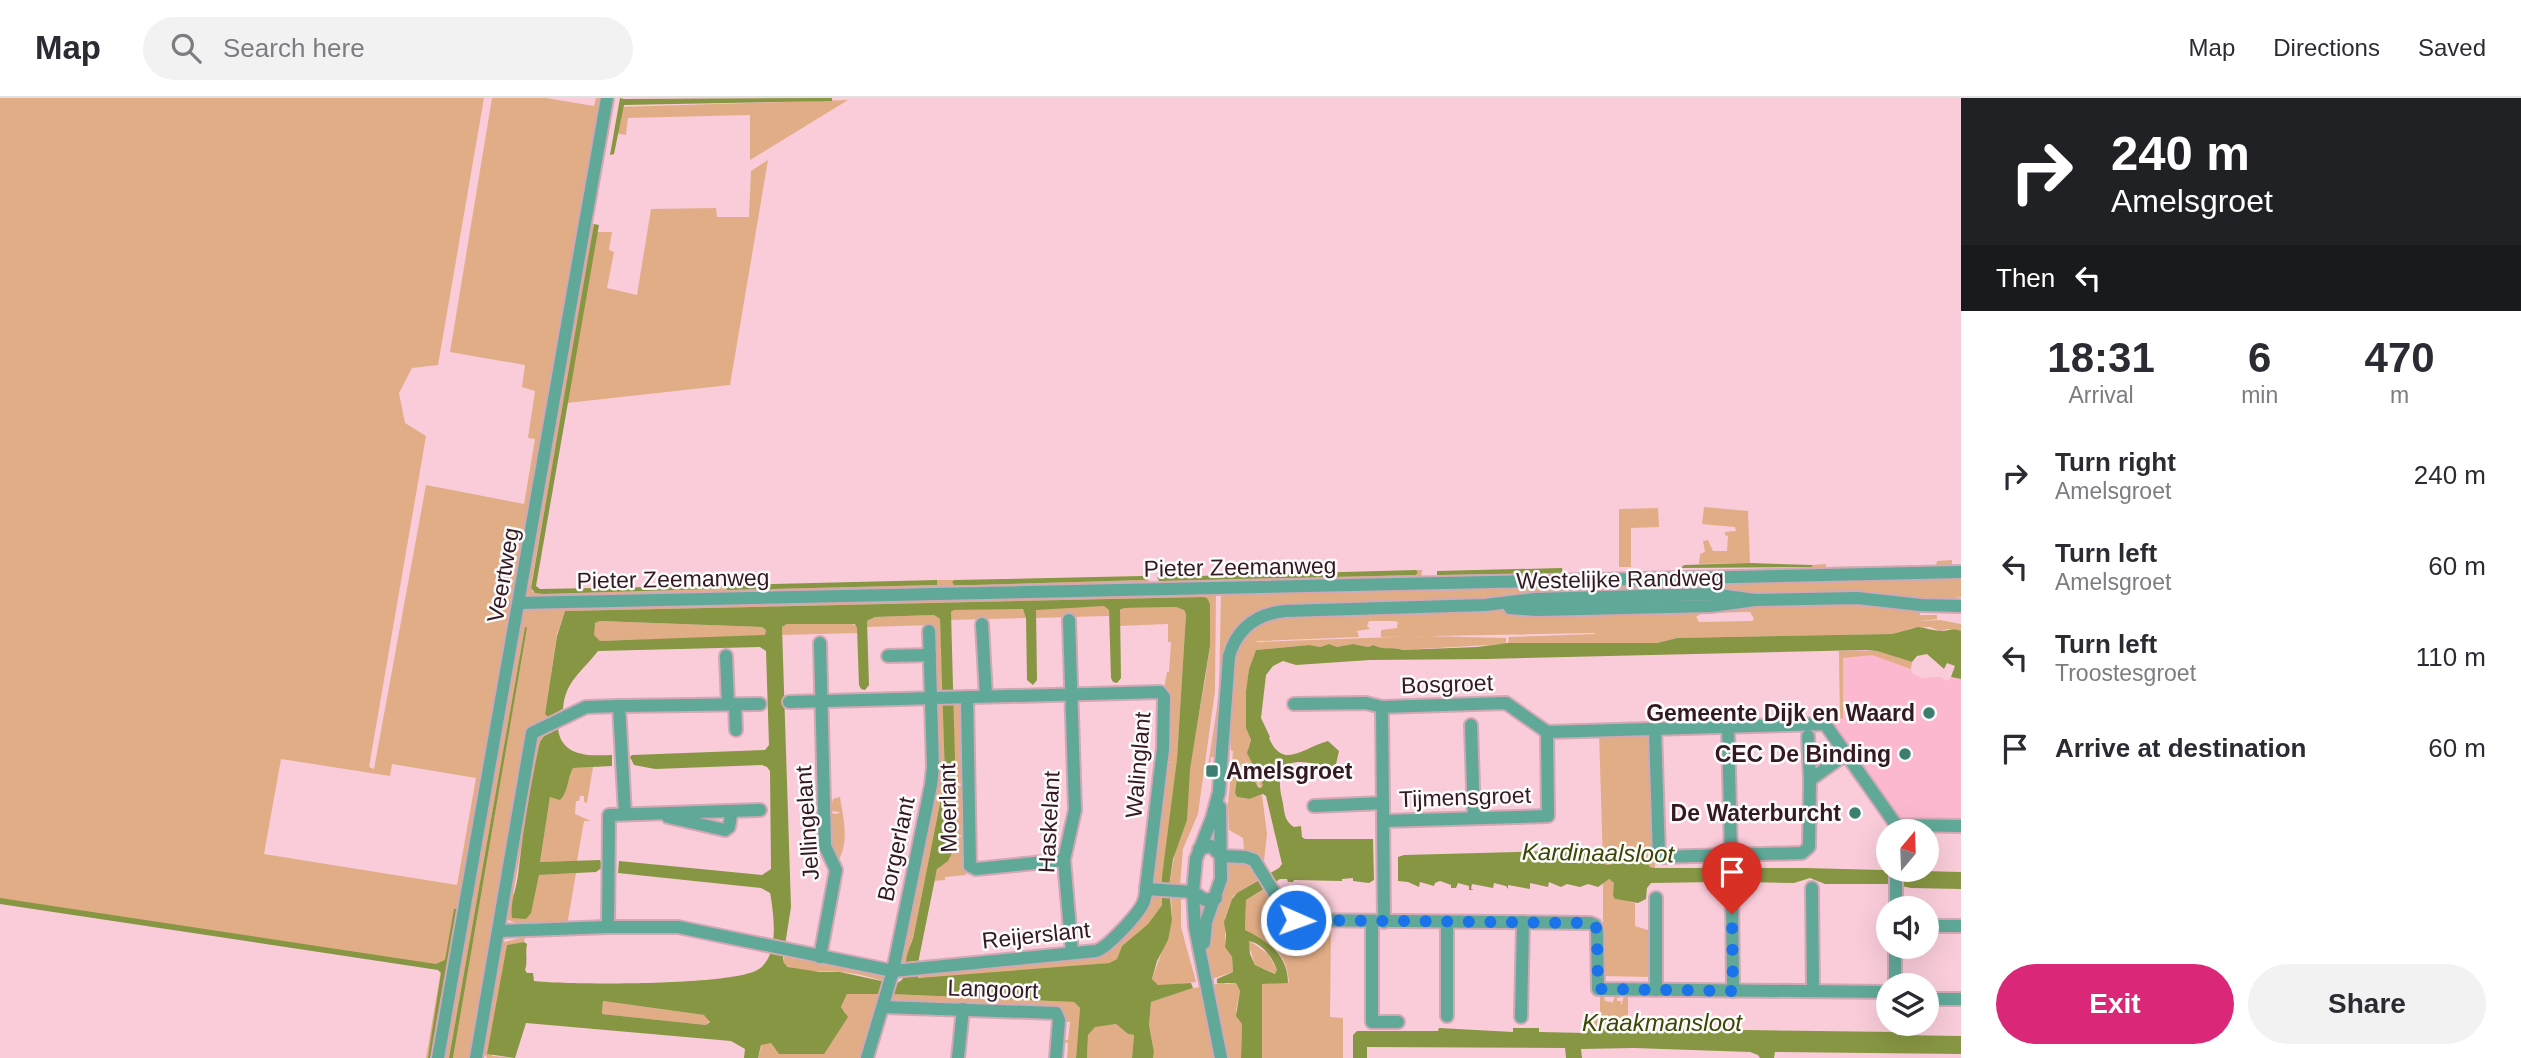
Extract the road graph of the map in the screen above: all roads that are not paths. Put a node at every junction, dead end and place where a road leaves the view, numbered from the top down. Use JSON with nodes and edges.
{"nodes":[{"id":1,"x":607,"y":98,"type":"edge"},
{"id":2,"x":1961,"y":572,"type":"edge"},
{"id":3,"x":519,"y":603,"type":"junction"},
{"id":4,"x":1961,"y":606,"type":"edge"},
{"id":5,"x":1069,"y":620,"type":"dead end"},
{"id":6,"x":982,"y":624,"type":"dead end"},
{"id":7,"x":929,"y":631,"type":"dead end"},
{"id":8,"x":820,"y":643,"type":"dead end"},
{"id":9,"x":930,"y":655,"type":"junction"},
{"id":10,"x":726,"y":656,"type":"dead end"},
{"id":11,"x":888,"y":656,"type":"dead end"},
{"id":12,"x":1071,"y":694,"type":"junction"},
{"id":13,"x":986,"y":696,"type":"junction"},
{"id":14,"x":964,"y":697,"type":"junction"},
{"id":15,"x":933,"y":698,"type":"junction"},
{"id":16,"x":821,"y":701,"type":"junction"},
{"id":17,"x":789,"y":702,"type":"dead end"},
{"id":18,"x":731,"y":704,"type":"junction"},
{"id":19,"x":760,"y":704,"type":"dead end"},
{"id":20,"x":1294,"y":705,"type":"dead end"},
{"id":21,"x":619,"y":706,"type":"junction"},
{"id":22,"x":1382,"y":707,"type":"junction"},
{"id":23,"x":1471,"y":725,"type":"dead end"},
{"id":24,"x":1728,"y":727,"type":"junction"},
{"id":25,"x":1655,"y":729,"type":"junction"},
{"id":26,"x":736,"y":730,"type":"dead end"},
{"id":27,"x":1547,"y":732,"type":"junction"},
{"id":28,"x":1808,"y":736,"type":"dead end"},
{"id":29,"x":1846,"y":754,"type":"junction"},
{"id":30,"x":1810,"y":780,"type":"junction"},
{"id":31,"x":1219,"y":792,"type":"junction"},
{"id":32,"x":1383,"y":803,"type":"junction"},
{"id":33,"x":1314,"y":806,"type":"dead end"},
{"id":34,"x":760,"y":810,"type":"dead end"},
{"id":35,"x":726,"y":811,"type":"junction"},
{"id":36,"x":654,"y":813,"type":"junction"},
{"id":37,"x":625,"y":814,"type":"junction"},
{"id":38,"x":1474,"y":818,"type":"junction"},
{"id":39,"x":1892,"y":819,"type":"edge"},
{"id":40,"x":1384,"y":821,"type":"junction"},
{"id":41,"x":1961,"y":826,"type":"edge"},
{"id":42,"x":1939,"y":827,"type":"edge"},
{"id":43,"x":1199,"y":849,"type":"junction"},
{"id":44,"x":1731,"y":855,"type":"junction"},
{"id":45,"x":1222,"y":856,"type":"junction"},
{"id":46,"x":1064,"y":860,"type":"junction"},
{"id":47,"x":1812,"y":888,"type":"dead end"},
{"id":48,"x":1150,"y":890,"type":"junction"},
{"id":49,"x":1732,"y":890,"type":"dead end"},
{"id":50,"x":1193,"y":892,"type":"junction"},
{"id":51,"x":1216,"y":898,"type":"junction"},
{"id":52,"x":1656,"y":898,"type":"dead end"},
{"id":53,"x":1378,"y":922,"type":"junction"},
{"id":54,"x":1447,"y":922,"type":"junction"},
{"id":55,"x":1522,"y":922,"type":"junction"},
{"id":56,"x":1939,"y":926,"type":"edge"},
{"id":57,"x":1961,"y":926,"type":"edge"},
{"id":58,"x":608,"y":927,"type":"junction"},
{"id":59,"x":498,"y":930,"type":"junction"},
{"id":60,"x":1072,"y":953,"type":"junction"},
{"id":61,"x":1202,"y":956,"type":"junction"},
{"id":62,"x":820,"y":957,"type":"junction"},
{"id":63,"x":896,"y":973,"type":"junction"},
{"id":64,"x":1656,"y":990,"type":"junction"},
{"id":65,"x":1733,"y":991,"type":"junction"},
{"id":66,"x":1813,"y":991,"type":"junction"},
{"id":67,"x":1876,"y":992,"type":"edge"},
{"id":68,"x":1939,"y":999,"type":"edge"},
{"id":69,"x":1961,"y":999,"type":"edge"},
{"id":70,"x":884,"y":1002,"type":"junction"},
{"id":71,"x":963,"y":1009,"type":"junction"},
{"id":72,"x":1447,"y":1016,"type":"dead end"},
{"id":73,"x":1521,"y":1017,"type":"dead end"},
{"id":74,"x":1398,"y":1022,"type":"dead end"},
{"id":75,"x":958,"y":1057,"type":"edge"},
{"id":76,"x":438,"y":1058,"type":"edge"},
{"id":77,"x":476,"y":1058,"type":"edge"},
{"id":78,"x":867,"y":1058,"type":"edge"},
{"id":79,"x":973,"y":1058,"type":"edge"},
{"id":80,"x":1056,"y":1058,"type":"edge"},
{"id":81,"x":1221,"y":1058,"type":"edge"}],
"edges":[{"from":1,"to":3,"type":"street","name":"Veertweg"},
{"from":2,"to":3,"type":"street","name":"Pieter Zeemanweg"},
{"from":3,"to":76,"type":"street","name":"Veertweg"},
{"from":4,"to":31,"type":"street","name":"Westelijke Randweg"},
{"from":5,"to":12,"type":"street"},
{"from":6,"to":13,"type":"street"},
{"from":7,"to":9,"type":"street","name":"Borgerlant"},
{"from":8,"to":16,"type":"street","name":"Jellingelant"},
{"from":9,"to":11,"type":"street"},
{"from":9,"to":15,"type":"street","name":"Borgerlant"},
{"from":10,"to":18,"type":"street"},
{"from":12,"to":13,"type":"street","name":"Walinglant"},
{"from":12,"to":46,"type":"street","name":"Haskelant"},
{"from":12,"to":48,"type":"street","name":"Walinglant"},
{"from":13,"to":14,"type":"street","name":"Walinglant"},
{"from":14,"to":15,"type":"street","name":"Walinglant"},
{"from":14,"to":46,"type":"street","name":"Moerlant"},
{"from":15,"to":16,"type":"street","name":"Walinglant"},
{"from":15,"to":63,"type":"street","name":"Borgerlant"},
{"from":16,"to":17,"type":"street","name":"Walinglant"},
{"from":16,"to":62,"type":"street","name":"Jellingelant"},
{"from":18,"to":19,"type":"street"},
{"from":18,"to":21,"type":"street"},
{"from":18,"to":26,"type":"street"},
{"from":20,"to":22,"type":"street"},
{"from":21,"to":37,"type":"street"},
{"from":21,"to":59,"type":"street"},
{"from":22,"to":27,"type":"street","name":"Bosgroet"},
{"from":22,"to":32,"type":"street","name":"Bosgroet"},
{"from":23,"to":38,"type":"street"},
{"from":24,"to":25,"type":"street"},
{"from":24,"to":29,"type":"street"},
{"from":24,"to":44,"type":"street"},
{"from":25,"to":27,"type":"street"},
{"from":25,"to":44,"type":"street"},
{"from":27,"to":38,"type":"street","name":"Tijmensgroet"},
{"from":28,"to":30,"type":"street"},
{"from":29,"to":30,"type":"street"},
{"from":29,"to":39,"type":"street"},
{"from":30,"to":44,"type":"street"},
{"from":31,"to":43,"type":"street","name":"Westelijke Randweg"},
{"from":31,"to":45,"type":"street","name":"Westelijke Randweg"},
{"from":32,"to":33,"type":"street"},
{"from":32,"to":40,"type":"street","name":"Bosgroet"},
{"from":34,"to":35,"type":"street"},
{"from":35,"to":36,"type":"street"},
{"from":35,"to":36,"type":"street"},
{"from":36,"to":37,"type":"street"},
{"from":37,"to":58,"type":"street"},
{"from":38,"to":40,"type":"street","name":"Tijmensgroet"},
{"from":40,"to":53,"type":"street","name":"Bosgroet"},
{"from":41,"to":42,"type":"street"},
{"from":43,"to":45,"type":"street"},
{"from":43,"to":50,"type":"street","name":"Westelijke Randweg"},
{"from":45,"to":51,"type":"street","name":"Westelijke Randweg"},
{"from":45,"to":53,"type":"street"},
{"from":46,"to":60,"type":"street","name":"Haskelant"},
{"from":47,"to":66,"type":"street"},
{"from":48,"to":50,"type":"street"},
{"from":48,"to":60,"type":"street","name":"Reijerslant"},
{"from":49,"to":65,"type":"street"},
{"from":50,"to":51,"type":"street"},
{"from":50,"to":61,"type":"street","name":"Westelijke Randweg"},
{"from":51,"to":61,"type":"street","name":"Westelijke Randweg"},
{"from":52,"to":64,"type":"street"},
{"from":53,"to":54,"type":"street"},
{"from":53,"to":74,"type":"street","name":"Bosgroet"},
{"from":54,"to":55,"type":"street"},
{"from":54,"to":72,"type":"street"},
{"from":55,"to":64,"type":"street"},
{"from":55,"to":73,"type":"street"},
{"from":56,"to":57,"type":"street"},
{"from":58,"to":59,"type":"street","name":"Reijerslant"},
{"from":58,"to":62,"type":"street","name":"Reijerslant"},
{"from":59,"to":77,"type":"street"},
{"from":60,"to":63,"type":"street","name":"Reijerslant"},
{"from":61,"to":81,"type":"street","name":"Westelijke Randweg"},
{"from":62,"to":63,"type":"street","name":"Reijerslant"},
{"from":63,"to":70,"type":"street","name":"Borgerlant"},
{"from":64,"to":65,"type":"street"},
{"from":65,"to":66,"type":"street"},
{"from":66,"to":67,"type":"street"},
{"from":68,"to":69,"type":"street"},
{"from":70,"to":71,"type":"street","name":"Langoort"},
{"from":70,"to":78,"type":"street","name":"Borgerlant"},
{"from":71,"to":75,"type":"street"},
{"from":71,"to":80,"type":"street","name":"Langoort"},
{"from":75,"to":79,"type":"street"}]}
